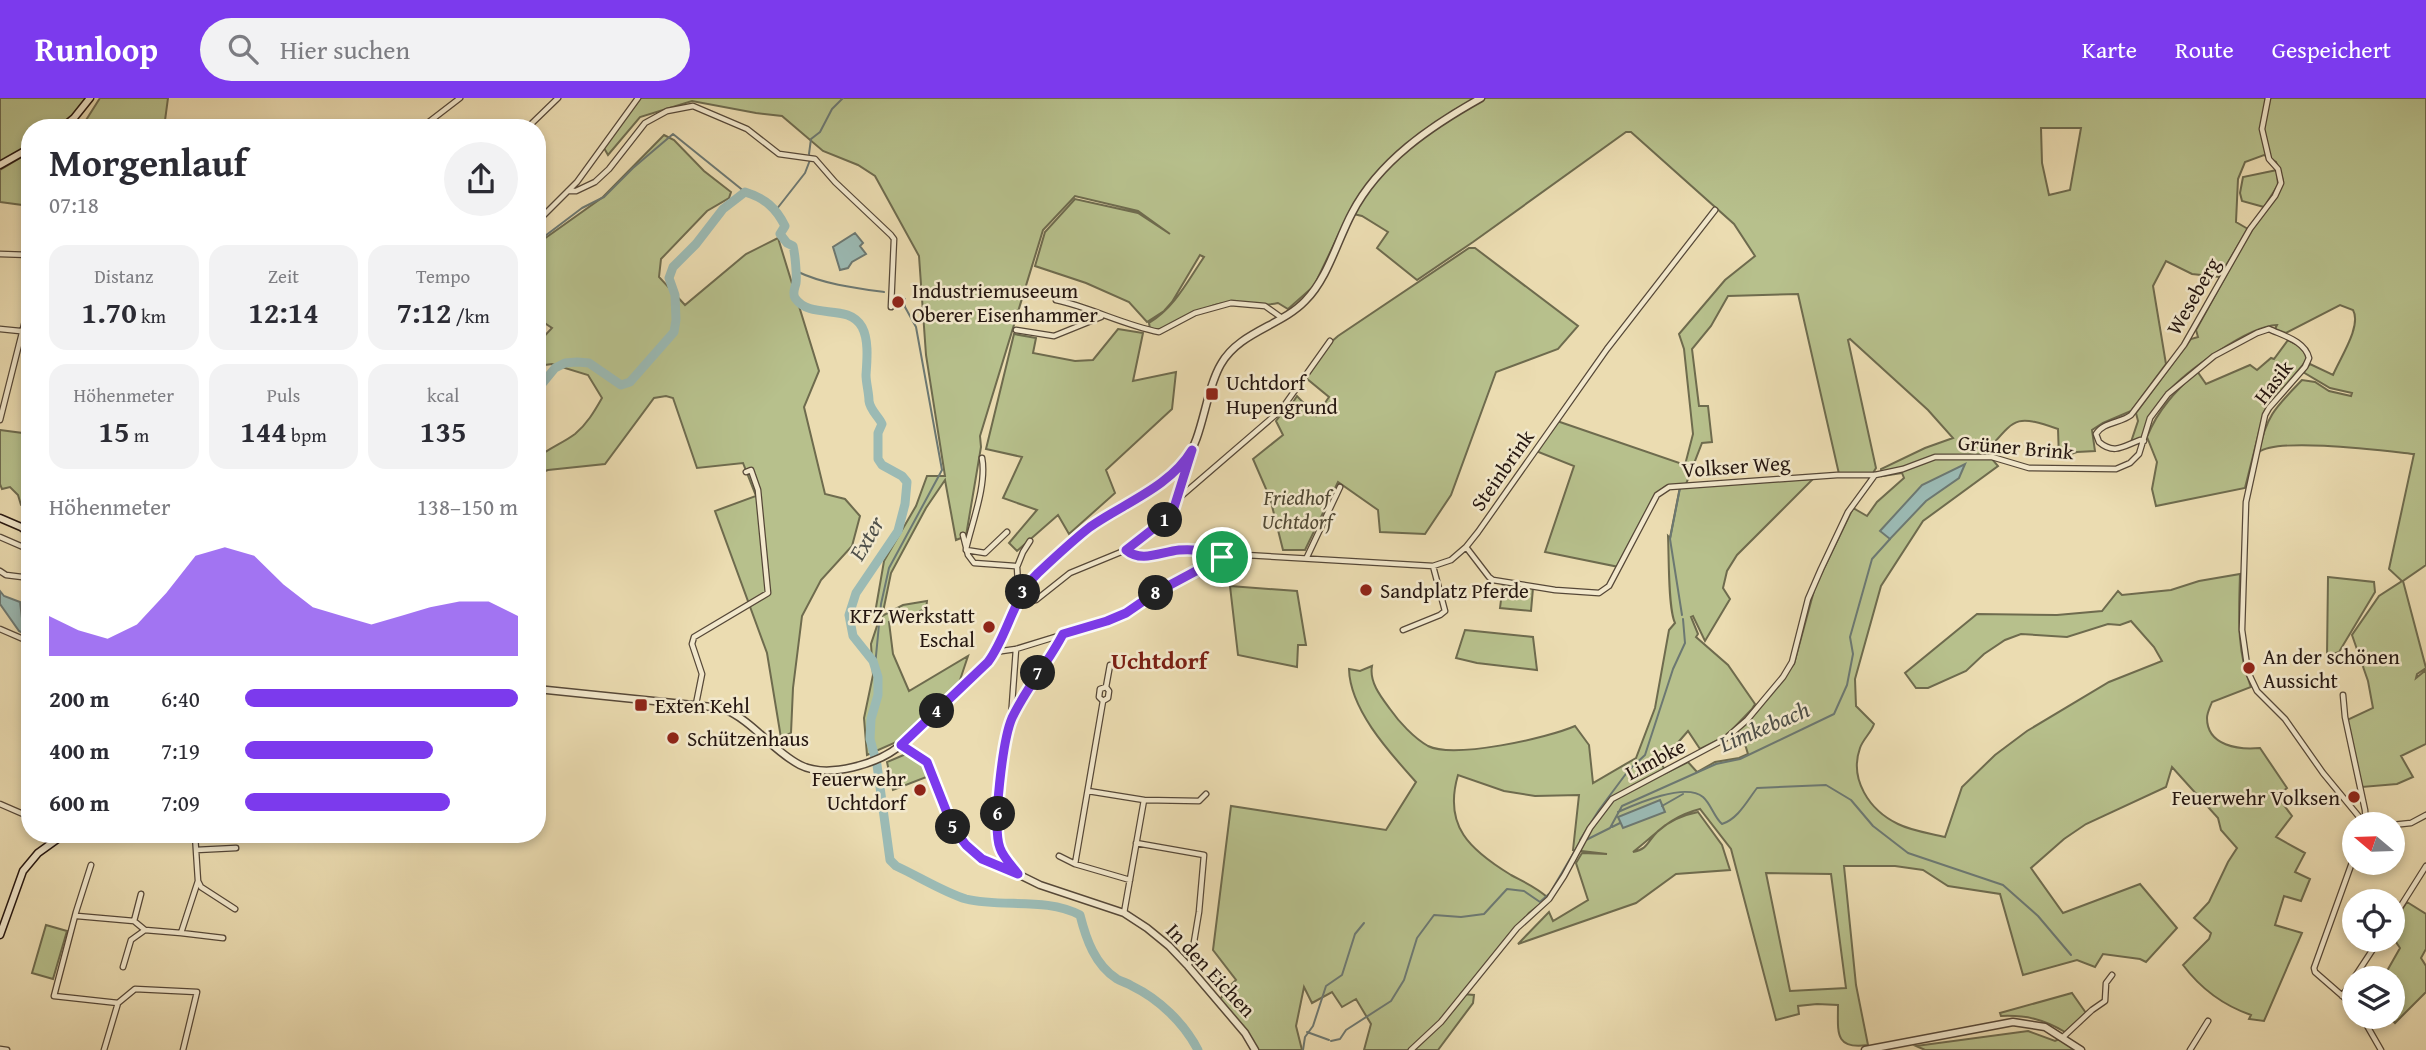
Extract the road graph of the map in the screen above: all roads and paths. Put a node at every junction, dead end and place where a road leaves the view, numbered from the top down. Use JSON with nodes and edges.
{"nodes":[{"id":1,"x":90,"y":98,"type":"edge"},
{"id":2,"x":460,"y":98,"type":"edge"},
{"id":3,"x":558,"y":98,"type":"edge"},
{"id":4,"x":638,"y":98,"type":"edge"},
{"id":5,"x":1480,"y":98,"type":"edge"},
{"id":6,"x":2268,"y":98,"type":"edge"},
{"id":7,"x":77,"y":119,"type":"edge"},
{"id":8,"x":433,"y":119,"type":"edge"},
{"id":9,"x":536,"y":119,"type":"edge"},
{"id":10,"x":21,"y":153,"type":"edge"},
{"id":11,"x":0,"y":166,"type":"edge"},
{"id":12,"x":568,"y":191,"type":"junction"},
{"id":13,"x":1715,"y":211,"type":"dead end"},
{"id":14,"x":546,"y":213,"type":"edge"},
{"id":15,"x":0,"y":254,"type":"edge"},
{"id":16,"x":21,"y":255,"type":"edge"},
{"id":17,"x":1056,"y":300,"type":"dead end"},
{"id":18,"x":891,"y":307,"type":"dead end"},
{"id":19,"x":1102,"y":316,"type":"junction"},
{"id":20,"x":1282,"y":318,"type":"junction"},
{"id":21,"x":0,"y":329,"type":"edge"},
{"id":22,"x":1016,"y":330,"type":"dead end"},
{"id":23,"x":21,"y":331,"type":"edge"},
{"id":24,"x":21,"y":335,"type":"edge"},
{"id":25,"x":1330,"y":341,"type":"dead end"},
{"id":26,"x":0,"y":420,"type":"edge"},
{"id":27,"x":2144,"y":441,"type":"junction"},
{"id":28,"x":1192,"y":450,"type":"junction"},
{"id":29,"x":982,"y":458,"type":"dead end"},
{"id":30,"x":746,"y":472,"type":"dead end"},
{"id":31,"x":1875,"y":475,"type":"junction"},
{"id":32,"x":1340,"y":487,"type":"dead end"},
{"id":33,"x":1177,"y":499,"type":"junction"},
{"id":34,"x":0,"y":518,"type":"edge"},
{"id":35,"x":21,"y":527,"type":"edge"},
{"id":36,"x":1007,"y":532,"type":"dead end"},
{"id":37,"x":963,"y":535,"type":"dead end"},
{"id":38,"x":0,"y":537,"type":"edge"},
{"id":39,"x":1030,"y":541,"type":"dead end"},
{"id":40,"x":21,"y":546,"type":"edge"},
{"id":41,"x":1466,"y":547,"type":"junction"},
{"id":42,"x":966,"y":550,"type":"junction"},
{"id":43,"x":1126,"y":550,"type":"junction"},
{"id":44,"x":1222,"y":557,"type":"junction"},
{"id":45,"x":1307,"y":557,"type":"junction"},
{"id":46,"x":1433,"y":566,"type":"junction"},
{"id":47,"x":1017,"y":567,"type":"junction"},
{"id":48,"x":0,"y":571,"type":"edge"},
{"id":49,"x":21,"y":577,"type":"edge"},
{"id":50,"x":1019,"y":601,"type":"junction"},
{"id":51,"x":0,"y":629,"type":"edge"},
{"id":52,"x":1403,"y":630,"type":"dead end"},
{"id":53,"x":1063,"y":634,"type":"junction"},
{"id":54,"x":21,"y":638,"type":"edge"},
{"id":55,"x":1016,"y":649,"type":"junction"},
{"id":56,"x":995,"y":652,"type":"junction"},
{"id":57,"x":1110,"y":665,"type":"dead end"},
{"id":58,"x":546,"y":691,"type":"edge"},
{"id":59,"x":2343,"y":695,"type":"dead end"},
{"id":60,"x":696,"y":704,"type":"junction"},
{"id":61,"x":1011,"y":721,"type":"junction"},
{"id":62,"x":901,"y":745,"type":"junction"},
{"id":63,"x":1088,"y":791,"type":"junction"},
{"id":64,"x":1206,"y":794,"type":"dead end"},
{"id":65,"x":1144,"y":800,"type":"junction"},
{"id":66,"x":0,"y":804,"type":"edge"},
{"id":67,"x":2356,"y":812,"type":"edge"},
{"id":68,"x":2365,"y":812,"type":"edge"},
{"id":69,"x":21,"y":813,"type":"edge"},
{"id":70,"x":2426,"y":815,"type":"edge"},
{"id":71,"x":2405,"y":824,"type":"edge"},
{"id":72,"x":52,"y":843,"type":"edge"},
{"id":73,"x":196,"y":843,"type":"edge"},
{"id":74,"x":1136,"y":843,"type":"junction"},
{"id":75,"x":236,"y":848,"type":"dead end"},
{"id":76,"x":196,"y":850,"type":"junction"},
{"id":77,"x":1059,"y":856,"type":"dead end"},
{"id":78,"x":1075,"y":864,"type":"junction"},
{"id":79,"x":91,"y":865,"type":"dead end"},
{"id":80,"x":2426,"y":866,"type":"edge"},
{"id":81,"x":1018,"y":874,"type":"junction"},
{"id":82,"x":2348,"y":875,"type":"edge"},
{"id":83,"x":1130,"y":880,"type":"junction"},
{"id":84,"x":198,"y":881,"type":"junction"},
{"id":85,"x":141,"y":894,"type":"dead end"},
{"id":86,"x":2405,"y":899,"type":"edge"},
{"id":87,"x":235,"y":909,"type":"dead end"},
{"id":88,"x":1124,"y":913,"type":"junction"},
{"id":89,"x":77,"y":916,"type":"junction"},
{"id":90,"x":134,"y":921,"type":"junction"},
{"id":91,"x":145,"y":930,"type":"junction"},
{"id":92,"x":181,"y":933,"type":"junction"},
{"id":93,"x":0,"y":935,"type":"edge"},
{"id":94,"x":223,"y":938,"type":"dead end"},
{"id":95,"x":1188,"y":966,"type":"junction"},
{"id":96,"x":123,"y":967,"type":"dead end"},
{"id":97,"x":2112,"y":975,"type":"dead end"},
{"id":98,"x":2342,"y":996,"type":"edge"},
{"id":99,"x":118,"y":1003,"type":"junction"},
{"id":100,"x":2208,"y":1021,"type":"dead end"},
{"id":101,"x":2369,"y":1029,"type":"edge"},
{"id":102,"x":2062,"y":1038,"type":"junction"},
{"id":103,"x":0,"y":1049,"type":"edge"},
{"id":104,"x":7,"y":1050,"type":"edge"},
{"id":105,"x":104,"y":1050,"type":"edge"},
{"id":106,"x":183,"y":1050,"type":"edge"},
{"id":107,"x":1255,"y":1050,"type":"edge"},
{"id":108,"x":1411,"y":1050,"type":"edge"},
{"id":109,"x":1865,"y":1050,"type":"edge"},
{"id":110,"x":2081,"y":1050,"type":"edge"},
{"id":111,"x":2190,"y":1050,"type":"edge"},
{"id":112,"x":2381,"y":1050,"type":"edge"}],
"edges":[{"from":1,"to":7,"type":"street"},
{"from":2,"to":8,"type":"street"},
{"from":3,"to":9,"type":"street"},
{"from":4,"to":12,"type":"street"},
{"from":5,"to":20,"type":"street"},
{"from":6,"to":27,"type":"street","name":"Weseberg"},
{"from":10,"to":11,"type":"street"},
{"from":12,"to":14,"type":"street"},
{"from":12,"to":18,"type":"street"},
{"from":13,"to":41,"type":"street","name":"Steinbrink"},
{"from":15,"to":16,"type":"street"},
{"from":17,"to":19,"type":"street"},
{"from":19,"to":20,"type":"street"},
{"from":19,"to":22,"type":"street"},
{"from":20,"to":28,"type":"street"},
{"from":21,"to":23,"type":"street"},
{"from":24,"to":26,"type":"street"},
{"from":25,"to":33,"type":"street"},
{"from":27,"to":31,"type":"street","name":"Grüner Brink"},
{"from":27,"to":67,"type":"street","name":"Hasik"},
{"from":28,"to":33,"type":"street"},
{"from":28,"to":50,"type":"street"},
{"from":29,"to":42,"type":"street"},
{"from":30,"to":60,"type":"street"},
{"from":31,"to":41,"type":"street","name":"Volkser Weg"},
{"from":31,"to":108,"type":"street","name":"Limbke"},
{"from":32,"to":45,"type":"street"},
{"from":33,"to":43,"type":"street"},
{"from":34,"to":35,"type":"street"},
{"from":36,"to":42,"type":"street"},
{"from":37,"to":42,"type":"street"},
{"from":38,"to":40,"type":"street"},
{"from":39,"to":47,"type":"street"},
{"from":41,"to":46,"type":"street","name":"Steinbrink"},
{"from":42,"to":47,"type":"street"},
{"from":43,"to":44,"type":"street"},
{"from":43,"to":50,"type":"street"},
{"from":44,"to":45,"type":"street"},
{"from":44,"to":53,"type":"street"},
{"from":45,"to":46,"type":"street"},
{"from":46,"to":52,"type":"street"},
{"from":47,"to":50,"type":"street"},
{"from":48,"to":49,"type":"street"},
{"from":50,"to":56,"type":"street"},
{"from":51,"to":54,"type":"street"},
{"from":53,"to":55,"type":"street"},
{"from":53,"to":61,"type":"street"},
{"from":55,"to":56,"type":"street"},
{"from":55,"to":61,"type":"street"},
{"from":56,"to":62,"type":"street"},
{"from":57,"to":63,"type":"street"},
{"from":58,"to":60,"type":"street"},
{"from":59,"to":68,"type":"street"},
{"from":60,"to":62,"type":"street"},
{"from":61,"to":81,"type":"street"},
{"from":62,"to":81,"type":"street","name":"In den Eichen"},
{"from":63,"to":65,"type":"street"},
{"from":63,"to":78,"type":"street"},
{"from":64,"to":65,"type":"street"},
{"from":65,"to":74,"type":"street"},
{"from":66,"to":69,"type":"street"},
{"from":70,"to":71,"type":"street"},
{"from":72,"to":93,"type":"street"},
{"from":73,"to":76,"type":"street"},
{"from":74,"to":83,"type":"street"},
{"from":74,"to":95,"type":"street"},
{"from":75,"to":76,"type":"street"},
{"from":76,"to":84,"type":"street"},
{"from":77,"to":78,"type":"street"},
{"from":78,"to":83,"type":"street"},
{"from":79,"to":89,"type":"street"},
{"from":80,"to":86,"type":"street"},
{"from":81,"to":88,"type":"street","name":"In den Eichen"},
{"from":82,"to":98,"type":"street"},
{"from":83,"to":88,"type":"street"},
{"from":84,"to":87,"type":"street"},
{"from":84,"to":92,"type":"street"},
{"from":85,"to":90,"type":"street"},
{"from":88,"to":95,"type":"street","name":"In den Eichen"},
{"from":89,"to":90,"type":"street"},
{"from":89,"to":99,"type":"street"},
{"from":90,"to":91,"type":"street"},
{"from":91,"to":92,"type":"street"},
{"from":91,"to":96,"type":"street"},
{"from":92,"to":94,"type":"street"},
{"from":95,"to":107,"type":"street","name":"In den Eichen"},
{"from":97,"to":102,"type":"street"},
{"from":99,"to":105,"type":"street"},
{"from":99,"to":106,"type":"street"},
{"from":100,"to":111,"type":"street"},
{"from":101,"to":112,"type":"street"},
{"from":102,"to":109,"type":"street"},
{"from":102,"to":110,"type":"street"},
{"from":103,"to":104,"type":"street"}]}
